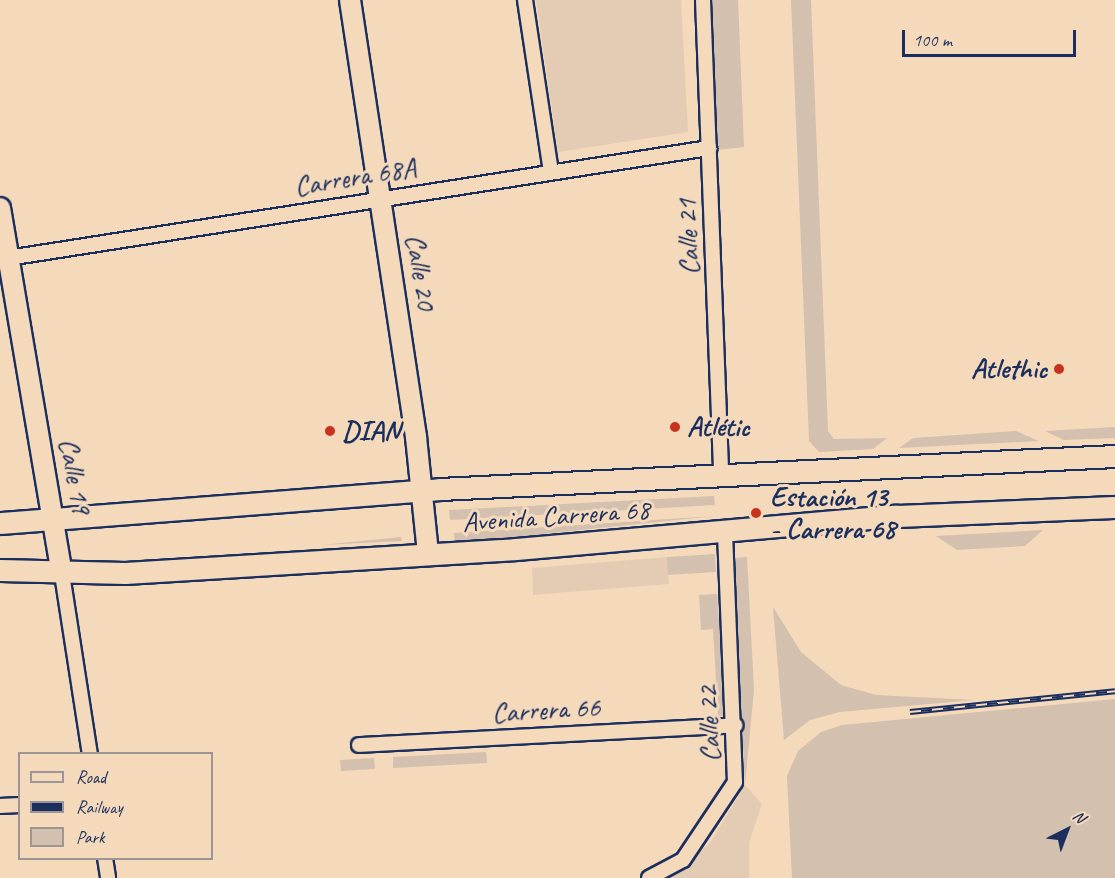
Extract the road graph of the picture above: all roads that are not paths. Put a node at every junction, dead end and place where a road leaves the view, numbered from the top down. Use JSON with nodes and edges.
{"nodes":[{"id":1,"x":350,"y":0,"type":"edge"},
{"id":2,"x":525,"y":0,"type":"edge"},
{"id":3,"x":703,"y":0,"type":"edge"},
{"id":4,"x":710,"y":148,"type":"junction"},
{"id":5,"x":551,"y":172,"type":"junction"},
{"id":6,"x":381,"y":199,"type":"junction"},
{"id":7,"x":0,"y":208,"type":"edge"},
{"id":8,"x":8,"y":258,"type":"junction"},
{"id":9,"x":1115,"y":456,"type":"edge"},
{"id":10,"x":721,"y":473,"type":"junction"},
{"id":11,"x":422,"y":490,"type":"junction"},
{"id":12,"x":1115,"y":507,"type":"edge"},
{"id":13,"x":54,"y":519,"type":"junction"},
{"id":14,"x":0,"y":523,"type":"edge"},
{"id":15,"x":725,"y":531,"type":"junction"},
{"id":16,"x":428,"y":554,"type":"junction"},
{"id":17,"x":0,"y":570,"type":"edge"},
{"id":18,"x":62,"y":573,"type":"junction"},
{"id":19,"x":735,"y":725,"type":"junction"},
{"id":20,"x":359,"y":745,"type":"dead end"},
{"id":21,"x":90,"y":752,"type":"edge"},
{"id":22,"x":0,"y":806,"type":"edge"},
{"id":23,"x":18,"y":806,"type":"edge"},
{"id":24,"x":105,"y":860,"type":"edge"},
{"id":25,"x":108,"y":878,"type":"edge"},
{"id":26,"x":650,"y":878,"type":"edge"}],
"edges":[{"from":1,"to":6,"type":"street","name":"Calle 20"},
{"from":2,"to":5,"type":"street"},
{"from":3,"to":4,"type":"street","name":"Calle 21"},
{"from":4,"to":5,"type":"street","name":"Carrera 68A"},
{"from":4,"to":10,"type":"street","name":"Calle 21"},
{"from":5,"to":6,"type":"street","name":"Carrera 68A"},
{"from":6,"to":8,"type":"street","name":"Carrera 68A"},
{"from":6,"to":11,"type":"street","name":"Calle 20"},
{"from":7,"to":8,"type":"street","name":"Calle 19"},
{"from":8,"to":13,"type":"street","name":"Calle 19"},
{"from":9,"to":10,"type":"main road","name":"Avenida Carrera 68"},
{"from":10,"to":11,"type":"main road","name":"Avenida Carrera 68"},
{"from":11,"to":13,"type":"main road","name":"Avenida Carrera 68"},
{"from":11,"to":16,"type":"street","name":"Calle 20"},
{"from":12,"to":15,"type":"main road","name":"Avenida Carrera 68"},
{"from":13,"to":14,"type":"main road","name":"Avenida Carrera 68"},
{"from":13,"to":18,"type":"street","name":"Calle 19"},
{"from":15,"to":16,"type":"main road","name":"Avenida Carrera 68"},
{"from":15,"to":19,"type":"street","name":"Calle 22"},
{"from":16,"to":18,"type":"main road","name":"Avenida Carrera 68"},
{"from":17,"to":18,"type":"main road","name":"Avenida Carrera 68"},
{"from":18,"to":21,"type":"street","name":"Calle 19"},
{"from":19,"to":20,"type":"street","name":"Carrera 66"},
{"from":19,"to":26,"type":"street","name":"Calle 22"},
{"from":22,"to":23,"type":"street"},
{"from":24,"to":25,"type":"street"}]}
